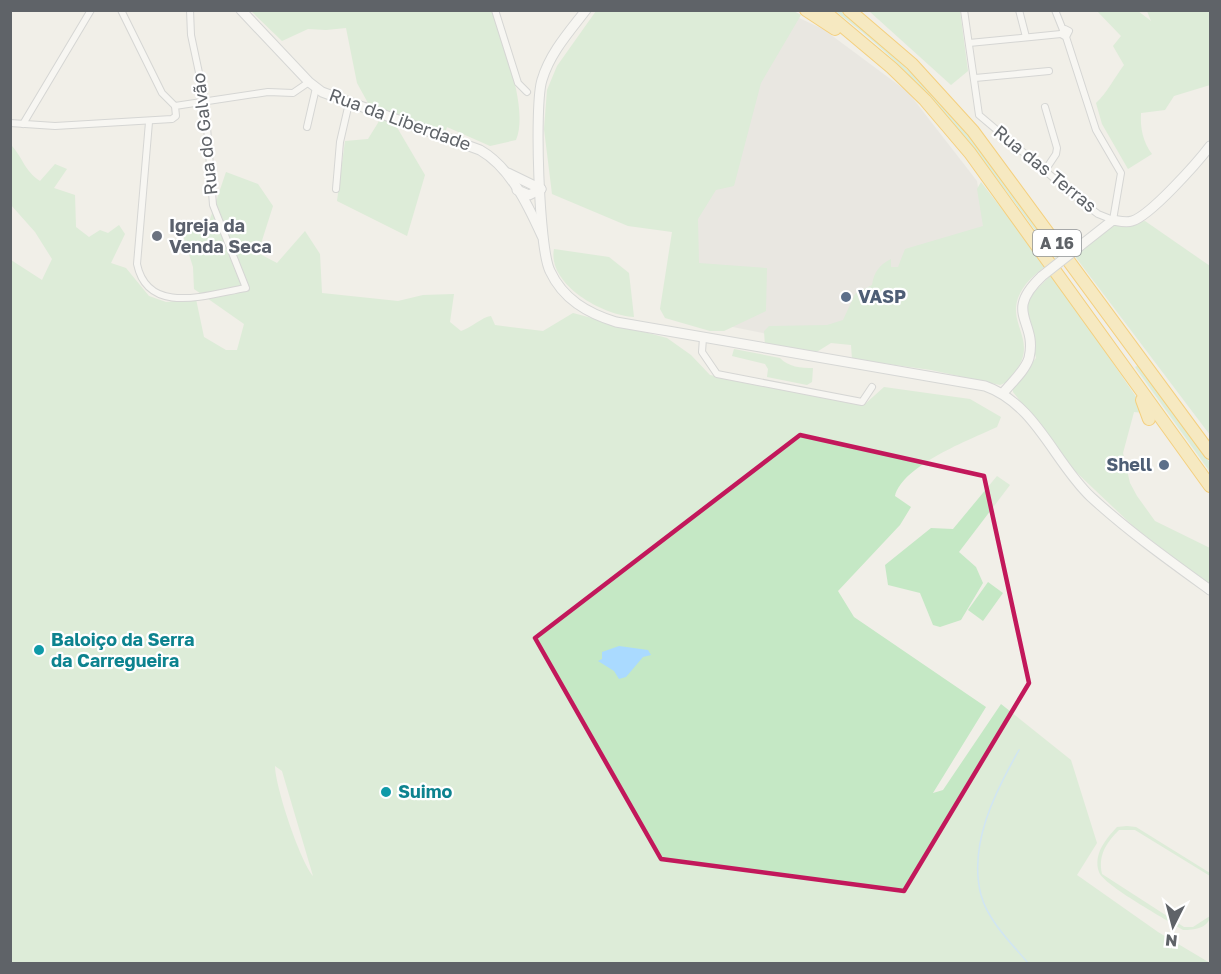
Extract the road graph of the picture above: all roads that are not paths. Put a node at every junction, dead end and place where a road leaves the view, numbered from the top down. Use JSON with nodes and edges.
{"nodes":[{"id":1,"x":91,"y":10,"type":"edge"},
{"id":2,"x":121,"y":10,"type":"edge"},
{"id":3,"x":190,"y":10,"type":"edge"},
{"id":4,"x":241,"y":10,"type":"edge"},
{"id":5,"x":495,"y":10,"type":"edge"},
{"id":6,"x":586,"y":10,"type":"edge"},
{"id":7,"x":806,"y":10,"type":"edge"},
{"id":8,"x":823,"y":10,"type":"edge"},
{"id":9,"x":849,"y":10,"type":"edge"},
{"id":10,"x":859,"y":10,"type":"edge"},
{"id":11,"x":964,"y":10,"type":"edge"},
{"id":12,"x":1019,"y":10,"type":"edge"},
{"id":13,"x":1055,"y":10,"type":"edge"},
{"id":14,"x":1064,"y":34,"type":"junction"},
{"id":15,"x":1026,"y":37,"type":"junction"},
{"id":16,"x":969,"y":43,"type":"junction"},
{"id":17,"x":890,"y":44,"type":"junction"},
{"id":18,"x":1048,"y":71,"type":"dead end"},
{"id":19,"x":975,"y":78,"type":"junction"},
{"id":20,"x":909,"y":84,"type":"junction"},
{"id":21,"x":313,"y":85,"type":"junction"},
{"id":22,"x":527,"y":92,"type":"dead end"},
{"id":23,"x":205,"y":101,"type":"junction"},
{"id":24,"x":350,"y":103,"type":"junction"},
{"id":25,"x":175,"y":106,"type":"junction"},
{"id":26,"x":1046,"y":107,"type":"dead end"},
{"id":27,"x":149,"y":122,"type":"junction"},
{"id":28,"x":10,"y":123,"type":"edge"},
{"id":29,"x":23,"y":124,"type":"junction"},
{"id":30,"x":307,"y":127,"type":"dead end"},
{"id":31,"x":1210,"y":146,"type":"edge"},
{"id":32,"x":540,"y":166,"type":"junction"},
{"id":33,"x":1046,"y":169,"type":"junction"},
{"id":34,"x":506,"y":171,"type":"junction"},
{"id":35,"x":519,"y":179,"type":"junction"},
{"id":36,"x":336,"y":189,"type":"dead end"},
{"id":37,"x":541,"y":189,"type":"junction"},
{"id":38,"x":517,"y":190,"type":"junction"},
{"id":39,"x":1113,"y":220,"type":"junction"},
{"id":40,"x":544,"y":240,"type":"junction"},
{"id":41,"x":704,"y":338,"type":"junction"},
{"id":42,"x":1131,"y":374,"type":"junction"},
{"id":43,"x":872,"y":387,"type":"dead end"},
{"id":44,"x":1004,"y":392,"type":"junction"},
{"id":45,"x":1182,"y":413,"type":"junction"},
{"id":46,"x":1149,"y":419,"type":"dead end"},
{"id":47,"x":1210,"y":448,"type":"edge"},
{"id":48,"x":1210,"y":453,"type":"edge"},
{"id":49,"x":1210,"y":486,"type":"edge"},
{"id":50,"x":1210,"y":590,"type":"edge"}],
"edges":[{"from":1,"to":29,"type":"street"},
{"from":2,"to":25,"type":"street"},
{"from":3,"to":23,"type":"street","name":"Rua do Galvão"},
{"from":4,"to":21,"type":"main road","name":"Rua da Liberdade"},
{"from":5,"to":22,"type":"street"},
{"from":6,"to":32,"type":"main road"},
{"from":7,"to":20,"type":"highway","number":"A 16"},
{"from":8,"to":20,"type":"highway","number":"A 16"},
{"from":9,"to":17,"type":"highway","number":"A 16"},
{"from":10,"to":17,"type":"highway","number":"A 16"},
{"from":11,"to":16,"type":"street"},
{"from":12,"to":15,"type":"street"},
{"from":13,"to":14,"type":"street"},
{"from":14,"to":15,"type":"street"},
{"from":14,"to":39,"type":"street"},
{"from":15,"to":16,"type":"street"},
{"from":16,"to":19,"type":"street"},
{"from":17,"to":45,"type":"highway","number":"A 16"},
{"from":18,"to":19,"type":"street"},
{"from":19,"to":33,"type":"street","name":"Rua das Terras"},
{"from":20,"to":42,"type":"highway","number":"A 16"},
{"from":21,"to":23,"type":"street"},
{"from":21,"to":24,"type":"main road","name":"Rua da Liberdade"},
{"from":21,"to":30,"type":"street"},
{"from":23,"to":25,"type":"street"},
{"from":23,"to":27,"type":"street","name":"Rua do Galvão"},
{"from":24,"to":34,"type":"main road","name":"Rua da Liberdade"},
{"from":24,"to":36,"type":"street"},
{"from":25,"to":27,"type":"street"},
{"from":26,"to":33,"type":"street"},
{"from":27,"to":29,"type":"street"},
{"from":28,"to":29,"type":"street"},
{"from":31,"to":39,"type":"main road"},
{"from":32,"to":35,"type":"main road"},
{"from":32,"to":37,"type":"main road"},
{"from":33,"to":39,"type":"street","name":"Rua das Terras"},
{"from":34,"to":35,"type":"main road"},
{"from":34,"to":38,"type":"main road","name":"Rua da Liberdade"},
{"from":35,"to":37,"type":"main road"},
{"from":37,"to":38,"type":"main road"},
{"from":37,"to":40,"type":"main road"},
{"from":38,"to":40,"type":"main road","name":"Rua da Liberdade"},
{"from":39,"to":44,"type":"main road","bridge":true},
{"from":40,"to":41,"type":"main road"},
{"from":41,"to":43,"type":"street"},
{"from":41,"to":44,"type":"main road"},
{"from":42,"to":46,"type":"highway"},
{"from":42,"to":49,"type":"highway","number":"A 16"},
{"from":44,"to":50,"type":"main road"},
{"from":45,"to":47,"type":"highway"},
{"from":45,"to":48,"type":"highway","number":"A 16"}]}
